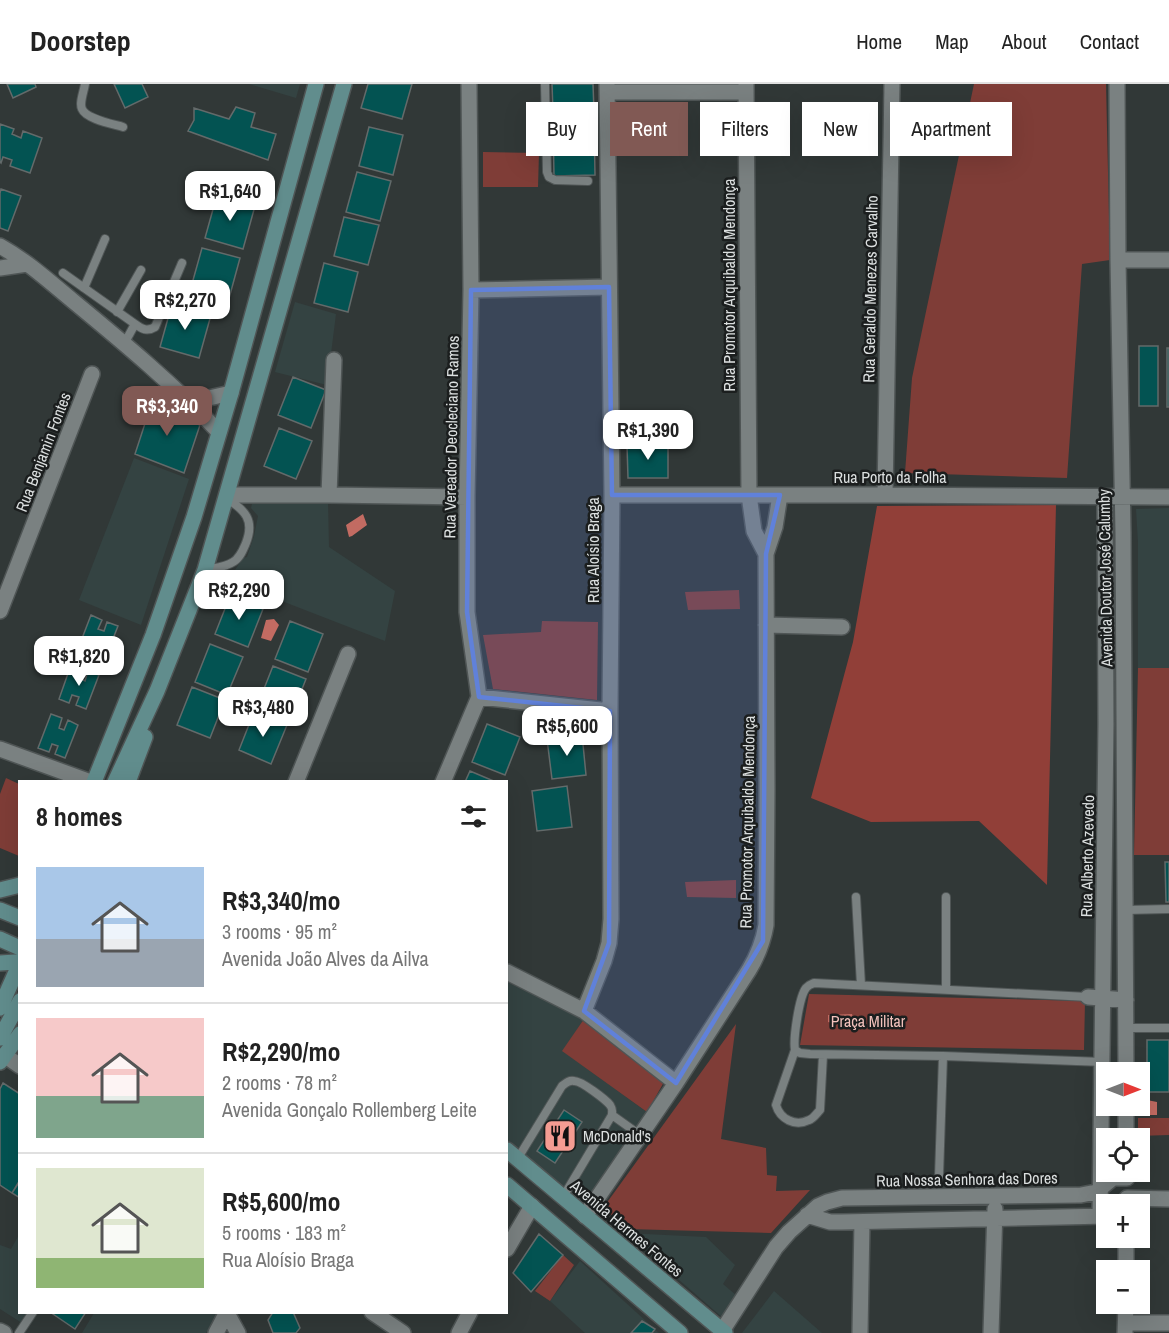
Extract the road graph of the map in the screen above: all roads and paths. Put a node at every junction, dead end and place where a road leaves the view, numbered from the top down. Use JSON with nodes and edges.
{"nodes":[{"id":1,"x":85,"y":84,"type":"edge"},
{"id":2,"x":316,"y":84,"type":"edge"},
{"id":3,"x":344,"y":84,"type":"edge"},
{"id":4,"x":469,"y":84,"type":"edge"},
{"id":5,"x":545,"y":84,"type":"edge"},
{"id":6,"x":892,"y":84,"type":"edge"},
{"id":7,"x":1117,"y":84,"type":"edge"},
{"id":8,"x":608,"y":88,"type":"edge"},
{"id":9,"x":745,"y":88,"type":"edge"},
{"id":10,"x":123,"y":127,"type":"dead end"},
{"id":11,"x":588,"y":181,"type":"dead end"},
{"id":12,"x":105,"y":240,"type":"dead end"},
{"id":13,"x":0,"y":246,"type":"edge"},
{"id":14,"x":1118,"y":260,"type":"junction"},
{"id":15,"x":1169,"y":260,"type":"edge"},
{"id":16,"x":182,"y":263,"type":"dead end"},
{"id":17,"x":27,"y":264,"type":"junction"},
{"id":18,"x":0,"y":268,"type":"edge"},
{"id":19,"x":141,"y":270,"type":"dead end"},
{"id":20,"x":63,"y":273,"type":"dead end"},
{"id":21,"x":609,"y":287,"type":"junction"},
{"id":22,"x":84,"y":288,"type":"junction"},
{"id":23,"x":471,"y":291,"type":"junction"},
{"id":24,"x":117,"y":312,"type":"junction"},
{"id":25,"x":135,"y":324,"type":"junction"},
{"id":26,"x":124,"y":344,"type":"junction"},
{"id":27,"x":334,"y":360,"type":"dead end"},
{"id":28,"x":92,"y":374,"type":"dead end"},
{"id":29,"x":231,"y":393,"type":"junction"},
{"id":30,"x":185,"y":397,"type":"junction"},
{"id":31,"x":219,"y":432,"type":"junction"},
{"id":32,"x":329,"y":495,"type":"junction"},
{"id":33,"x":612,"y":495,"type":"junction"},
{"id":34,"x":748,"y":495,"type":"junction"},
{"id":35,"x":780,"y":495,"type":"junction"},
{"id":36,"x":885,"y":495,"type":"junction"},
{"id":37,"x":227,"y":496,"type":"junction"},
{"id":38,"x":467,"y":497,"type":"junction"},
{"id":39,"x":1106,"y":497,"type":"junction"},
{"id":40,"x":1122,"y":497,"type":"junction"},
{"id":41,"x":1169,"y":497,"type":"edge"},
{"id":42,"x":1106,"y":532,"type":"junction"},
{"id":43,"x":1123,"y":533,"type":"junction"},
{"id":44,"x":766,"y":554,"type":"junction"},
{"id":45,"x":205,"y":570,"type":"junction"},
{"id":46,"x":0,"y":611,"type":"edge"},
{"id":47,"x":766,"y":625,"type":"junction"},
{"id":48,"x":842,"y":627,"type":"dead end"},
{"id":49,"x":348,"y":654,"type":"dead end"},
{"id":50,"x":479,"y":697,"type":"junction"},
{"id":51,"x":122,"y":711,"type":"junction"},
{"id":52,"x":610,"y":711,"type":"junction"},
{"id":53,"x":1106,"y":724,"type":"junction"},
{"id":54,"x":1125,"y":724,"type":"junction"},
{"id":55,"x":0,"y":749,"type":"edge"},
{"id":56,"x":85,"y":780,"type":"edge"},
{"id":57,"x":88,"y":780,"type":"edge"},
{"id":58,"x":95,"y":780,"type":"edge"},
{"id":59,"x":120,"y":780,"type":"edge"},
{"id":60,"x":297,"y":780,"type":"edge"},
{"id":61,"x":443,"y":780,"type":"edge"},
{"id":62,"x":18,"y":886,"type":"edge"},
{"id":63,"x":0,"y":890,"type":"edge"},
{"id":64,"x":856,"y":897,"type":"dead end"},
{"id":65,"x":946,"y":897,"type":"dead end"},
{"id":66,"x":1125,"y":909,"type":"junction"},
{"id":67,"x":1169,"y":909,"type":"edge"},
{"id":68,"x":0,"y":910,"type":"edge"},
{"id":69,"x":18,"y":917,"type":"edge"},
{"id":70,"x":0,"y":939,"type":"edge"},
{"id":71,"x":18,"y":947,"type":"edge"},
{"id":72,"x":0,"y":963,"type":"edge"},
{"id":73,"x":18,"y":963,"type":"edge"},
{"id":74,"x":18,"y":968,"type":"edge"},
{"id":75,"x":508,"y":973,"type":"edge"},
{"id":76,"x":861,"y":985,"type":"junction"},
{"id":77,"x":946,"y":989,"type":"junction"},
{"id":78,"x":1096,"y":998,"type":"junction"},
{"id":79,"x":1126,"y":1000,"type":"junction"},
{"id":80,"x":18,"y":1005,"type":"edge"},
{"id":81,"x":0,"y":1008,"type":"edge"},
{"id":82,"x":584,"y":1011,"type":"junction"},
{"id":83,"x":1126,"y":1028,"type":"junction"},
{"id":84,"x":1169,"y":1028,"type":"edge"},
{"id":85,"x":18,"y":1037,"type":"edge"},
{"id":86,"x":0,"y":1038,"type":"edge"},
{"id":87,"x":795,"y":1050,"type":"junction"},
{"id":88,"x":823,"y":1054,"type":"junction"},
{"id":89,"x":943,"y":1056,"type":"junction"},
{"id":90,"x":2,"y":1058,"type":"edge"},
{"id":91,"x":1102,"y":1062,"type":"joint"},
{"id":92,"x":1126,"y":1062,"type":"edge"},
{"id":93,"x":18,"y":1065,"type":"edge"},
{"id":94,"x":675,"y":1083,"type":"junction"},
{"id":95,"x":612,"y":1114,"type":"junction"},
{"id":96,"x":1102,"y":1116,"type":"edge"},
{"id":97,"x":640,"y":1135,"type":"junction"},
{"id":98,"x":512,"y":1154,"type":"edge"},
{"id":99,"x":939,"y":1176,"type":"dead end"},
{"id":100,"x":1109,"y":1182,"type":"edge"},
{"id":101,"x":508,"y":1186,"type":"edge"},
{"id":102,"x":1101,"y":1189,"type":"junction"},
{"id":103,"x":1102,"y":1194,"type":"edge"},
{"id":104,"x":563,"y":1197,"type":"junction"},
{"id":105,"x":995,"y":1197,"type":"junction"},
{"id":106,"x":1169,"y":1199,"type":"edge"},
{"id":107,"x":1150,"y":1200,"type":"edge"},
{"id":108,"x":532,"y":1206,"type":"junction"},
{"id":109,"x":807,"y":1215,"type":"junction"},
{"id":110,"x":585,"y":1216,"type":"junction"},
{"id":111,"x":1096,"y":1216,"type":"edge"},
{"id":112,"x":994,"y":1219,"type":"junction"},
{"id":113,"x":862,"y":1222,"type":"junction"},
{"id":114,"x":508,"y":1247,"type":"edge"},
{"id":115,"x":32,"y":1314,"type":"edge"},
{"id":116,"x":226,"y":1314,"type":"edge"},
{"id":117,"x":228,"y":1314,"type":"edge"},
{"id":118,"x":375,"y":1314,"type":"edge"},
{"id":119,"x":469,"y":1314,"type":"edge"},
{"id":120,"x":1169,"y":1323,"type":"edge"},
{"id":121,"x":1125,"y":1328,"type":"edge"},
{"id":122,"x":723,"y":1332,"type":"edge"},
{"id":123,"x":19,"y":1333,"type":"edge"},
{"id":124,"x":216,"y":1333,"type":"edge"},
{"id":125,"x":238,"y":1333,"type":"edge"},
{"id":126,"x":403,"y":1333,"type":"edge"},
{"id":127,"x":459,"y":1333,"type":"edge"},
{"id":128,"x":680,"y":1333,"type":"edge"},
{"id":129,"x":860,"y":1333,"type":"edge"},
{"id":130,"x":992,"y":1333,"type":"edge"}],
"edges":[{"from":1,"to":10,"type":"lane"},
{"from":2,"to":29,"type":"main road"},
{"from":3,"to":37,"type":"main road"},
{"from":4,"to":23,"type":"street","name":"Rua Vereador Deocleciano Ramos"},
{"from":5,"to":11,"type":"lane"},
{"from":6,"to":36,"type":"street","name":"Rua Geraldo Menezes Carvalho"},
{"from":7,"to":14,"type":"street","name":"Avenida Doutor José Calumby"},
{"from":8,"to":9,"type":"street"},
{"from":8,"to":21,"type":"street","name":"Rua Aloísio Braga"},
{"from":9,"to":34,"type":"street","name":"Rua Promotor Arquibaldo Mendonça"},
{"from":12,"to":22,"type":"lane"},
{"from":13,"to":17,"type":"street"},
{"from":14,"to":15,"type":"street"},
{"from":14,"to":40,"type":"street","name":"Avenida Doutor José Calumby"},
{"from":16,"to":25,"type":"lane"},
{"from":17,"to":18,"type":"street"},
{"from":17,"to":26,"type":"street"},
{"from":19,"to":24,"type":"lane"},
{"from":20,"to":22,"type":"lane"},
{"from":21,"to":23,"type":"street"},
{"from":21,"to":33,"type":"street","name":"Rua Aloísio Braga"},
{"from":22,"to":24,"type":"lane"},
{"from":23,"to":38,"type":"street","name":"Rua Vereador Deocleciano Ramos"},
{"from":24,"to":25,"type":"lane"},
{"from":25,"to":26,"type":"lane"},
{"from":26,"to":30,"type":"street"},
{"from":27,"to":32,"type":"street"},
{"from":28,"to":46,"type":"street","name":"Rua Benjamin Fontes"},
{"from":29,"to":30,"type":"street"},
{"from":29,"to":31,"type":"main road"},
{"from":30,"to":31,"type":"street"},
{"from":31,"to":51,"type":"main road"},
{"from":32,"to":37,"type":"street"},
{"from":32,"to":38,"type":"street"},
{"from":33,"to":34,"type":"street","name":"Rua Porto da Folha"},
{"from":33,"to":52,"type":"street","name":"Rua Aloísio Braga"},
{"from":34,"to":35,"type":"street","name":"Rua Porto da Folha"},
{"from":34,"to":44,"type":"street","name":"Rua Promotor Arquibaldo Mendonça"},
{"from":35,"to":36,"type":"street","name":"Rua Porto da Folha"},
{"from":35,"to":44,"type":"street","name":"Rua Promotor Arquibaldo Mendonça"},
{"from":36,"to":39,"type":"street","name":"Rua Porto da Folha"},
{"from":37,"to":45,"type":"main road"},
{"from":37,"to":45,"type":"lane"},
{"from":38,"to":50,"type":"street","name":"Rua Vereador Deocleciano Ramos"},
{"from":39,"to":40,"type":"street","name":"Rua Porto da Folha"},
{"from":39,"to":42,"type":"street","name":"Rua Alberto Azevedo"},
{"from":40,"to":41,"type":"street","name":"Rua Porto da Folha"},
{"from":40,"to":43,"type":"street","name":"Avenida Doutor José Calumby"},
{"from":42,"to":43,"type":"street"},
{"from":42,"to":53,"type":"street","name":"Rua Alberto Azevedo"},
{"from":43,"to":54,"type":"street","name":"Avenida Doutor José Calumby"},
{"from":44,"to":47,"type":"street","name":"Rua Promotor Arquibaldo Mendonça"},
{"from":45,"to":59,"type":"main road"},
{"from":47,"to":48,"type":"street"},
{"from":47,"to":94,"type":"street","name":"Rua Promotor Arquibaldo Mendonça"},
{"from":49,"to":60,"type":"street"},
{"from":50,"to":52,"type":"street"},
{"from":50,"to":61,"type":"street"},
{"from":51,"to":57,"type":"main road"},
{"from":51,"to":58,"type":"main road"},
{"from":52,"to":82,"type":"street","name":"Rua Aloísio Braga"},
{"from":53,"to":54,"type":"street"},
{"from":53,"to":78,"type":"street","name":"Rua Alberto Azevedo"},
{"from":54,"to":66,"type":"street","name":"Avenida Doutor José Calumby"},
{"from":55,"to":56,"type":"street"},
{"from":62,"to":63,"type":"main road"},
{"from":64,"to":76,"type":"lane"},
{"from":65,"to":77,"type":"lane"},
{"from":66,"to":67,"type":"lane"},
{"from":66,"to":79,"type":"street","name":"Avenida Doutor José Calumby"},
{"from":68,"to":69,"type":"main road"},
{"from":70,"to":71,"type":"main road"},
{"from":72,"to":73,"type":"main road"},
{"from":74,"to":81,"type":"main road"},
{"from":75,"to":82,"type":"street"},
{"from":76,"to":77,"type":"lane"},
{"from":76,"to":87,"type":"lane"},
{"from":77,"to":78,"type":"lane"},
{"from":78,"to":79,"type":"street"},
{"from":78,"to":91,"type":"street","name":"Rua Alberto Azevedo"},
{"from":79,"to":83,"type":"street","name":"Avenida Doutor José Calumby"},
{"from":80,"to":86,"type":"main road"},
{"from":82,"to":94,"type":"street"},
{"from":83,"to":84,"type":"lane"},
{"from":83,"to":92,"type":"street","name":"Avenida Doutor José Calumby"},
{"from":85,"to":90,"type":"main road"},
{"from":87,"to":88,"type":"lane"},
{"from":87,"to":88,"type":"lane"},
{"from":88,"to":89,"type":"lane"},
{"from":89,"to":91,"type":"lane"},
{"from":89,"to":99,"type":"lane"},
{"from":90,"to":93,"type":"street"},
{"from":94,"to":97,"type":"street","name":"Rua Promotor Arquibaldo Mendonça"},
{"from":95,"to":97,"type":"lane"},
{"from":95,"to":98,"type":"lane"},
{"from":95,"to":104,"type":"lane"},
{"from":96,"to":102,"type":"street","name":"Rua Alberto Azevedo"},
{"from":97,"to":110,"type":"street","name":"Rua Promotor Arquibaldo Mendonça"},
{"from":98,"to":104,"type":"main road","name":"Avenida Hermes Fontes"},
{"from":100,"to":102,"type":"street","name":"Rua Nossa Senhora das Dores"},
{"from":101,"to":108,"type":"main road"},
{"from":102,"to":103,"type":"street","name":"Rua Alberto Azevedo"},
{"from":102,"to":105,"type":"street","name":"Rua Nossa Senhora das Dores"},
{"from":104,"to":110,"type":"main road","name":"Avenida Hermes Fontes"},
{"from":105,"to":109,"type":"street","name":"Rua Nossa Senhora das Dores"},
{"from":105,"to":112,"type":"street"},
{"from":106,"to":107,"type":"street"},
{"from":108,"to":114,"type":"street"},
{"from":108,"to":128,"type":"main road"},
{"from":109,"to":113,"type":"street"},
{"from":109,"to":122,"type":"street","name":"Rua Nossa Senhora das Dores"},
{"from":110,"to":122,"type":"main road","name":"Avenida Hermes Fontes"},
{"from":111,"to":112,"type":"street"},
{"from":112,"to":113,"type":"street"},
{"from":112,"to":130,"type":"street"},
{"from":113,"to":129,"type":"street"},
{"from":115,"to":123,"type":"lane"},
{"from":116,"to":124,"type":"street"},
{"from":117,"to":125,"type":"street"},
{"from":118,"to":126,"type":"street"},
{"from":119,"to":127,"type":"street"},
{"from":120,"to":121,"type":"street"}]}
